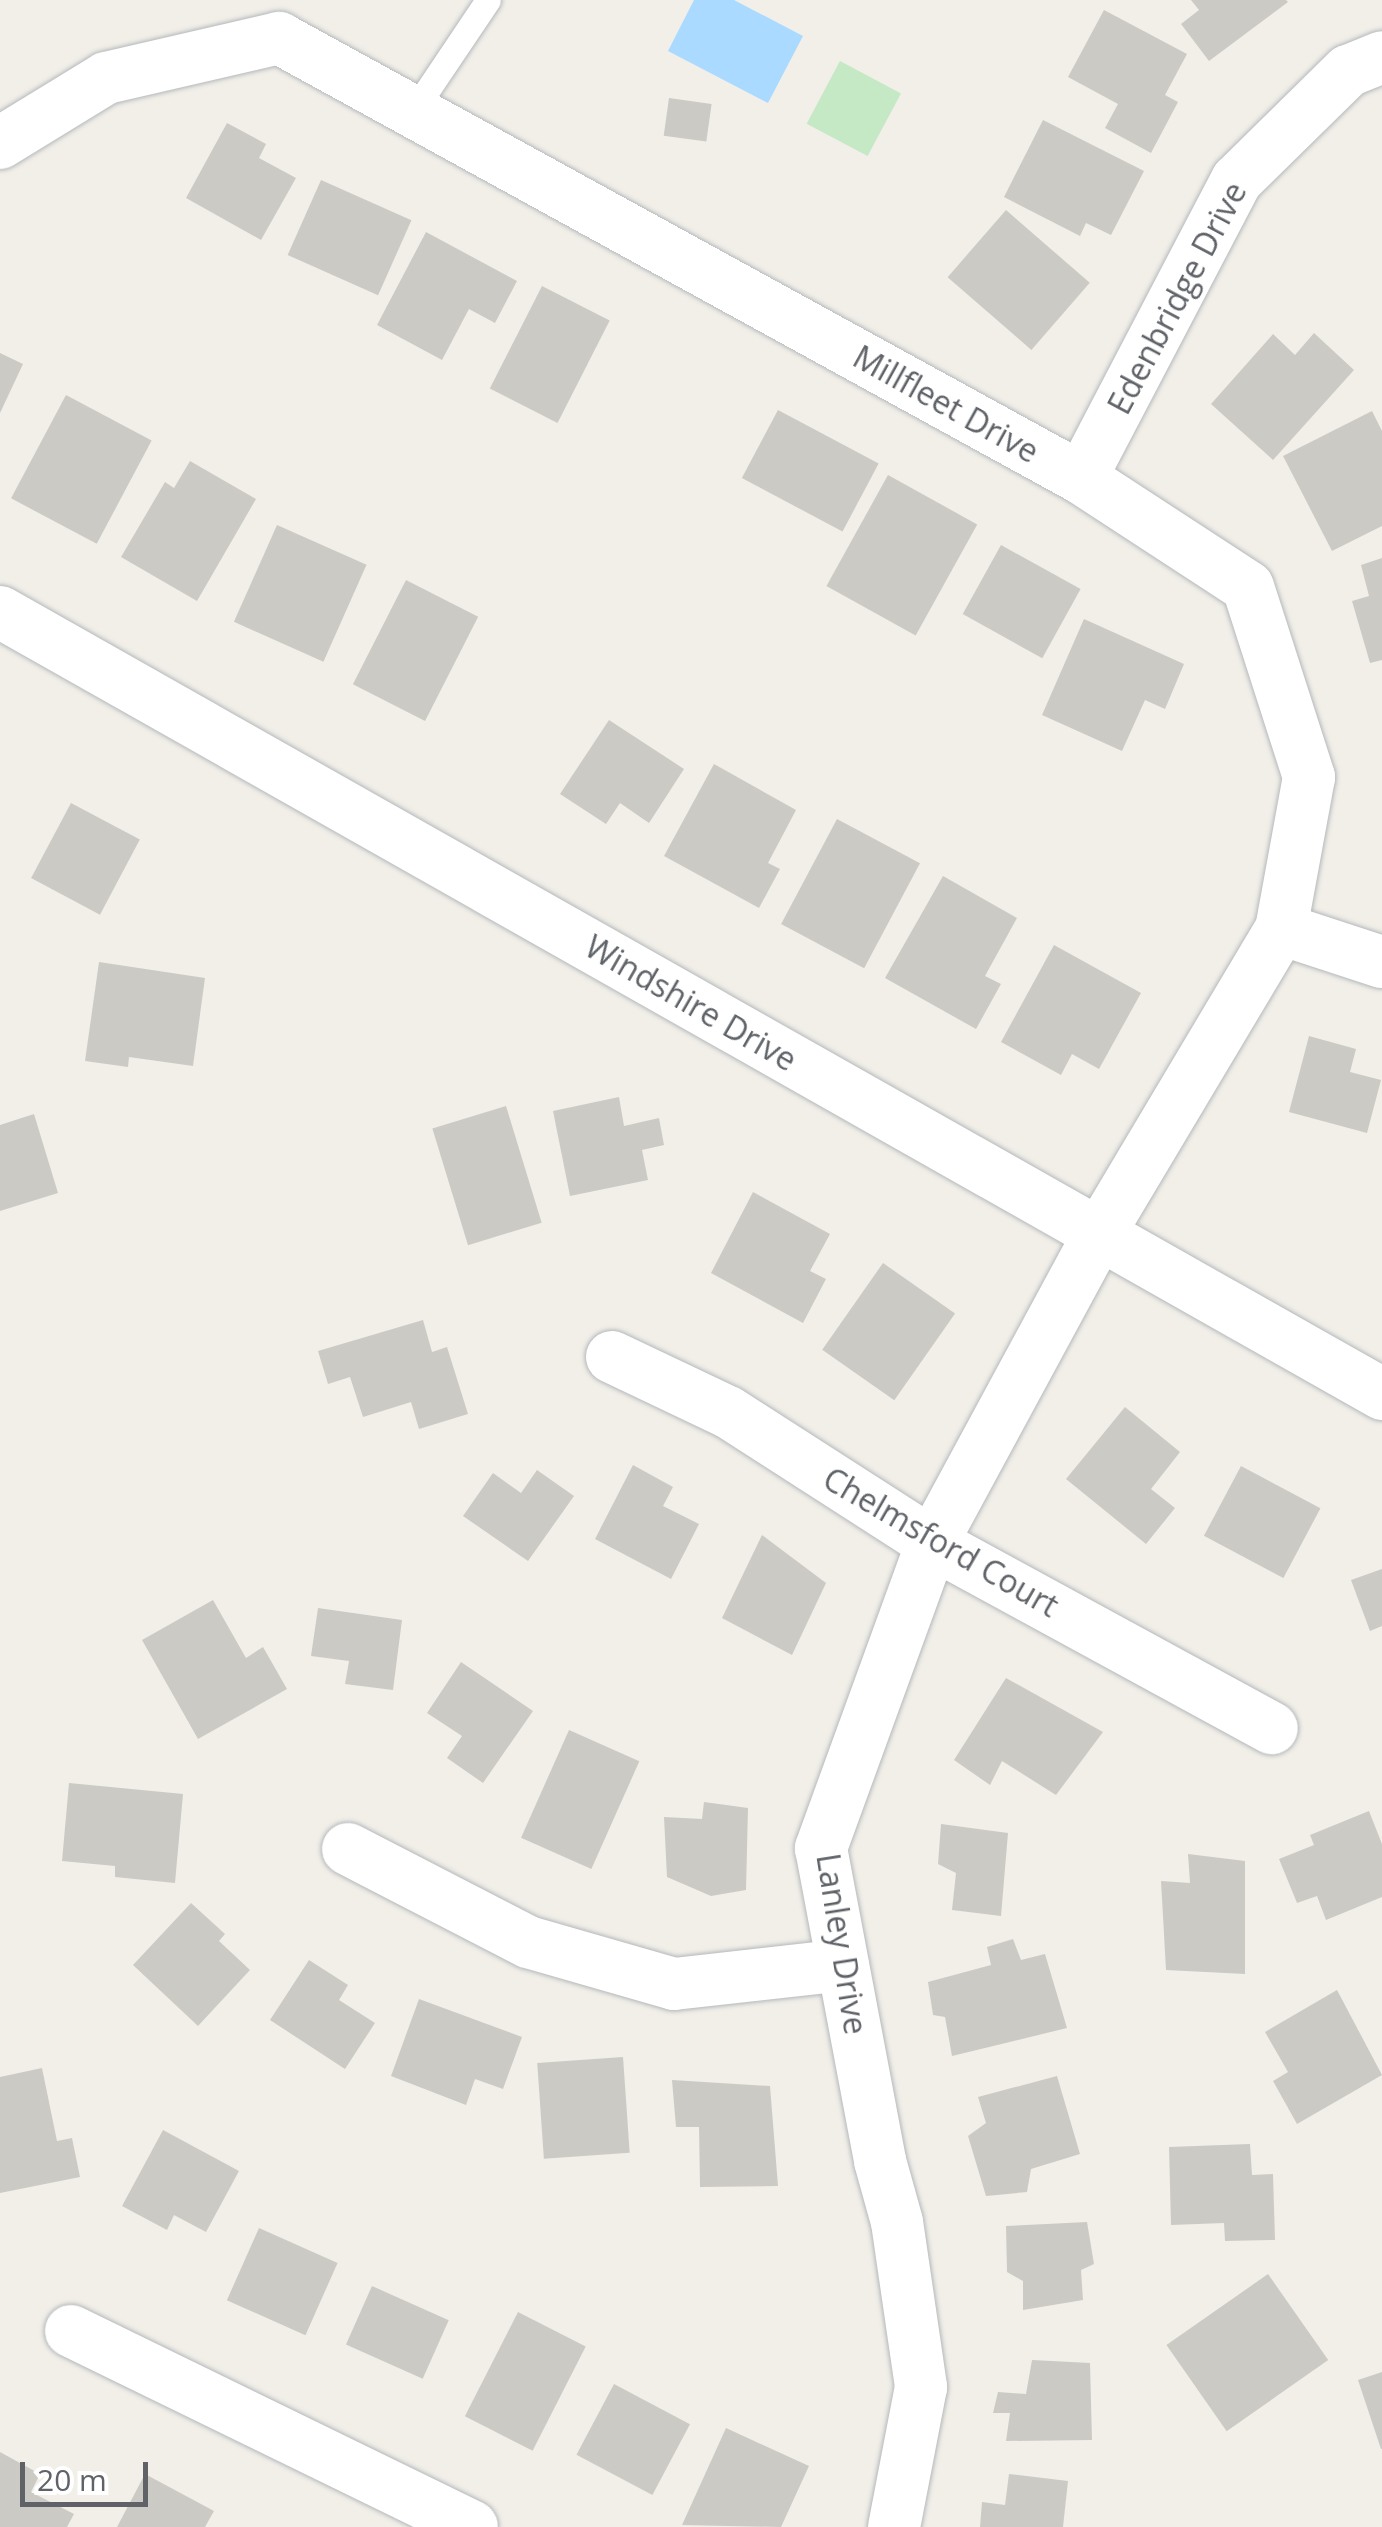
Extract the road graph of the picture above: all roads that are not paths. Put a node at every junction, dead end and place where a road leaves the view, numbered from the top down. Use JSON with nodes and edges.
{"nodes":[{"id":1,"x":488,"y":0,"type":"edge"},
{"id":2,"x":1382,"y":58,"type":"edge"},
{"id":3,"x":412,"y":113,"type":"junction"},
{"id":4,"x":0,"y":143,"type":"edge"},
{"id":5,"x":1081,"y":478,"type":"junction"},
{"id":6,"x":0,"y":612,"type":"edge"},
{"id":7,"x":1281,"y":929,"type":"junction"},
{"id":8,"x":1382,"y":962,"type":"edge"},
{"id":9,"x":1099,"y":1234,"type":"junction"},
{"id":10,"x":612,"y":1357,"type":"dead end"},
{"id":11,"x":1382,"y":1394,"type":"edge"},
{"id":12,"x":932,"y":1543,"type":"junction"},
{"id":13,"x":1272,"y":1728,"type":"dead end"},
{"id":14,"x":348,"y":1849,"type":"dead end"},
{"id":15,"x":844,"y":1966,"type":"junction"},
{"id":16,"x":71,"y":2331,"type":"dead end"},
{"id":17,"x":472,"y":2527,"type":"edge"},
{"id":18,"x":894,"y":2527,"type":"edge"}],
"edges":[{"from":1,"to":3,"type":"lane"},
{"from":2,"to":5,"type":"street","name":"Edenbridge Drive"},
{"from":3,"to":4,"type":"street","name":"Millfleet Drive"},
{"from":3,"to":5,"type":"street","name":"Millfleet Drive"},
{"from":5,"to":7,"type":"street","name":"Millfleet Drive"},
{"from":6,"to":9,"type":"street","name":"Windshire Drive"},
{"from":7,"to":8,"type":"street"},
{"from":7,"to":9,"type":"street","name":"Millfleet Drive"},
{"from":9,"to":11,"type":"street","name":"Windshire Drive"},
{"from":9,"to":12,"type":"street","name":"Lanley Drive"},
{"from":10,"to":12,"type":"street","name":"Chelmsford Court"},
{"from":12,"to":13,"type":"street","name":"Chelmsford Court"},
{"from":12,"to":15,"type":"street","name":"Lanley Drive"},
{"from":14,"to":15,"type":"street"},
{"from":15,"to":18,"type":"street","name":"Lanley Drive"},
{"from":16,"to":17,"type":"street"}]}
